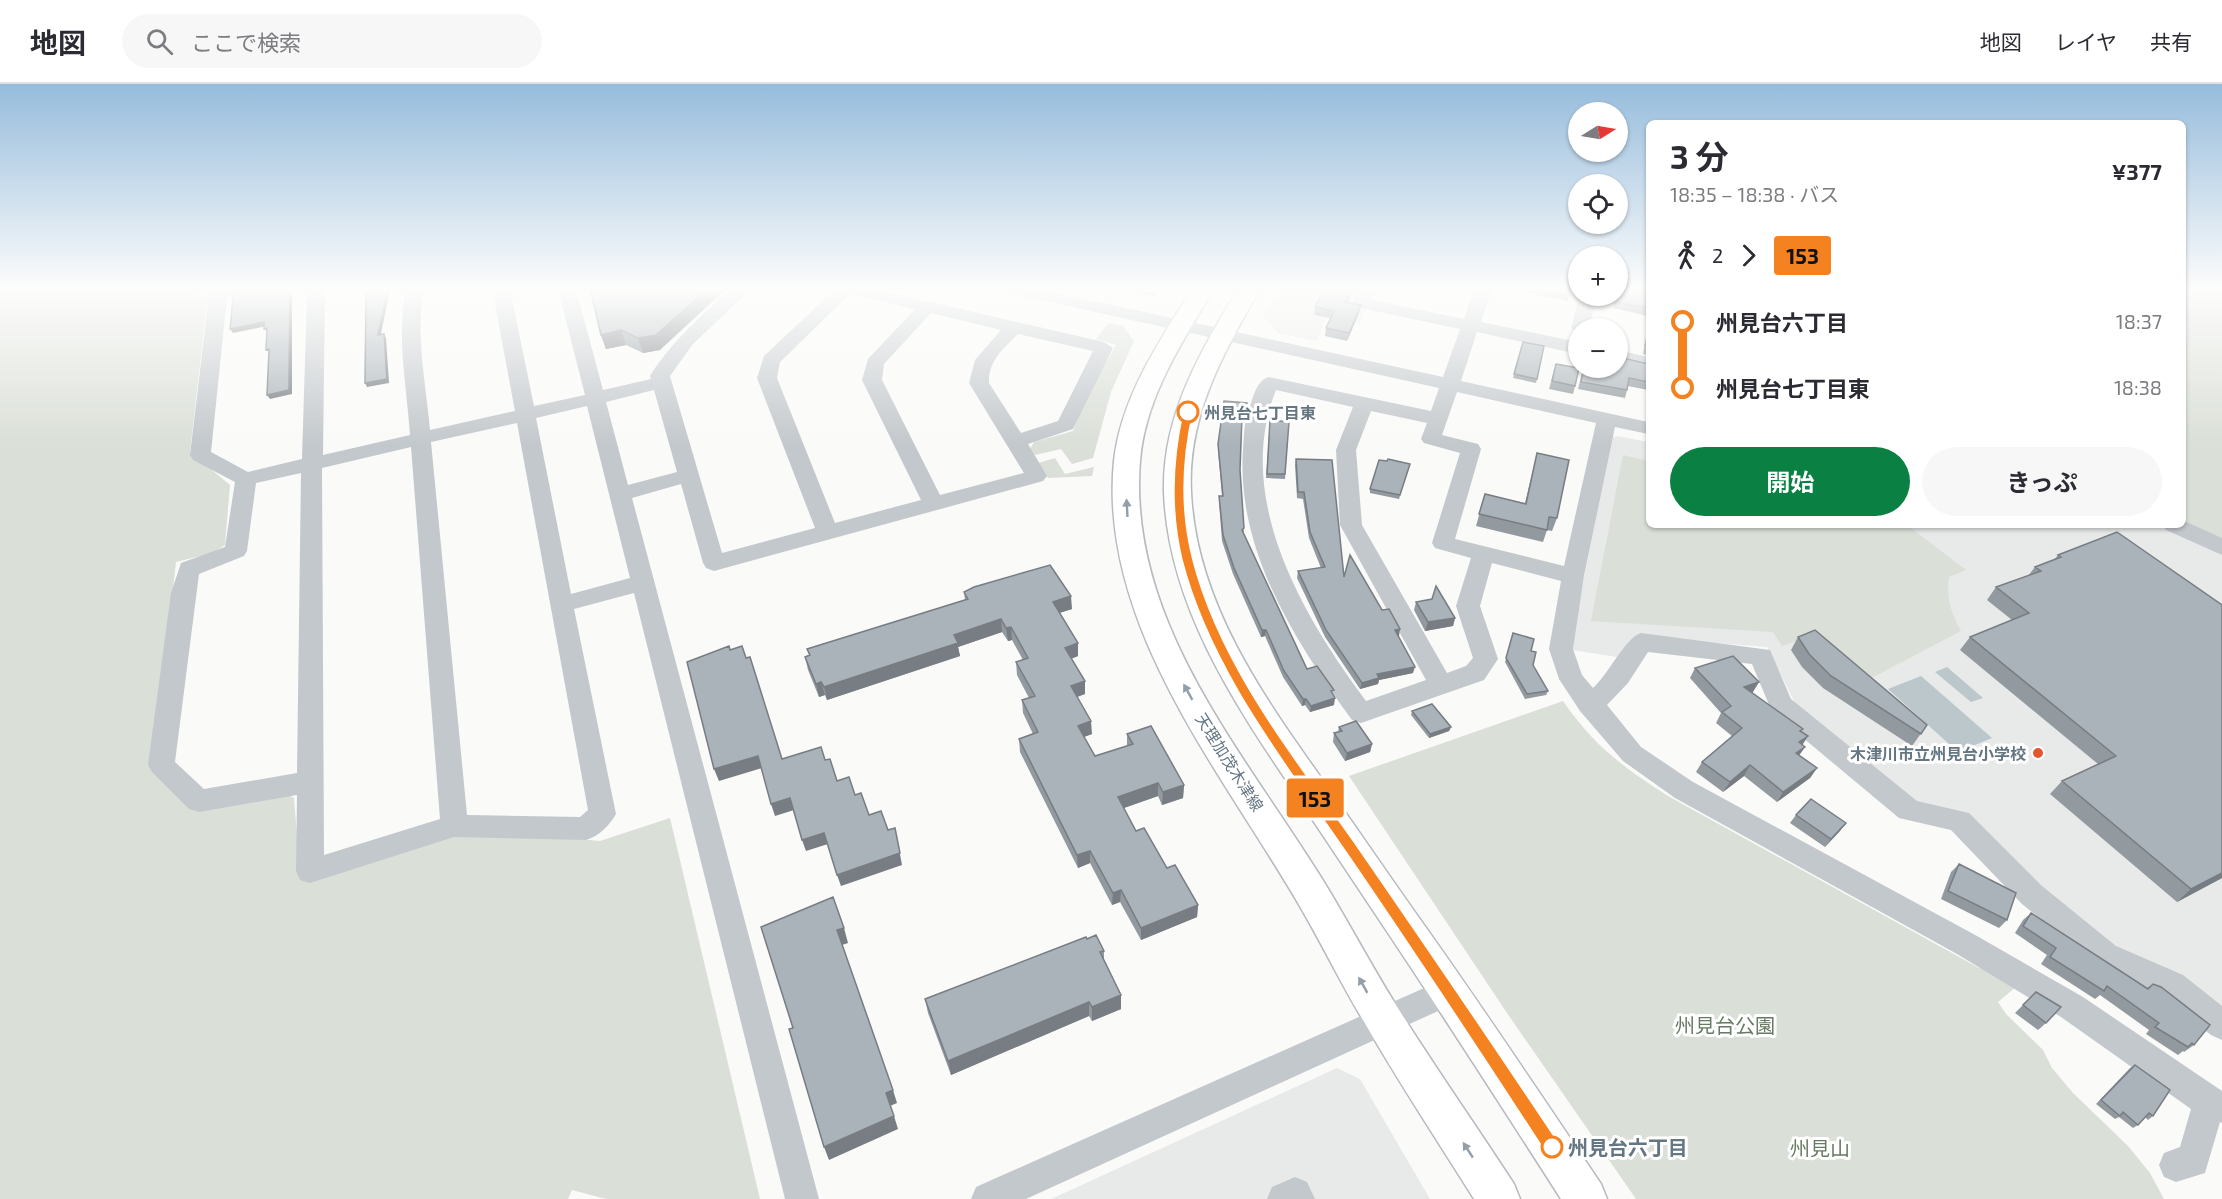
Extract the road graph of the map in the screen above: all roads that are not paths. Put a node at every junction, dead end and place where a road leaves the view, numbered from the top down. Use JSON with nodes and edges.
{"nodes":[{"id":1,"x":213,"y":341,"type":"edge"},
{"id":2,"x":315,"y":341,"type":"edge"},
{"id":3,"x":412,"y":341,"type":"edge"},
{"id":4,"x":510,"y":341,"type":"edge"},
{"id":5,"x":581,"y":341,"type":"edge"},
{"id":6,"x":686,"y":341,"type":"edge"},
{"id":7,"x":791,"y":341,"type":"edge"},
{"id":8,"x":895,"y":341,"type":"edge"},
{"id":9,"x":1002,"y":341,"type":"edge"},
{"id":10,"x":1074,"y":341,"type":"edge"},
{"id":11,"x":1172,"y":341,"type":"edge"},
{"id":12,"x":1218,"y":341,"type":"edge"},
{"id":13,"x":1249,"y":341,"type":"edge"},
{"id":14,"x":1465,"y":341,"type":"edge"},
{"id":15,"x":1628,"y":358,"type":"edge"},
{"id":16,"x":1646,"y":363,"type":"edge"},
{"id":17,"x":661,"y":383,"type":"junction"},
{"id":18,"x":1449,"y":384,"type":"junction"},
{"id":19,"x":596,"y":398,"type":"junction"},
{"id":20,"x":1364,"y":403,"type":"junction"},
{"id":21,"x":525,"y":414,"type":"junction"},
{"id":22,"x":1438,"y":419,"type":"junction"},
{"id":23,"x":1607,"y":419,"type":"junction"},
{"id":24,"x":1646,"y":429,"type":"edge"},
{"id":25,"x":422,"y":438,"type":"junction"},
{"id":26,"x":1016,"y":441,"type":"junction"},
{"id":27,"x":312,"y":464,"type":"junction"},
{"id":28,"x":690,"y":475,"type":"junction"},
{"id":29,"x":246,"y":478,"type":"junction"},
{"id":30,"x":621,"y":494,"type":"junction"},
{"id":31,"x":934,"y":504,"type":"junction"},
{"id":32,"x":2181,"y":528,"type":"edge"},
{"id":33,"x":828,"y":533,"type":"junction"},
{"id":34,"x":2222,"y":547,"type":"edge"},
{"id":35,"x":1484,"y":553,"type":"junction"},
{"id":36,"x":1573,"y":576,"type":"junction"},
{"id":37,"x":643,"y":582,"type":"junction"},
{"id":38,"x":561,"y":605,"type":"junction"},
{"id":39,"x":1441,"y":685,"type":"junction"},
{"id":40,"x":1590,"y":704,"type":"junction"},
{"id":41,"x":310,"y":782,"type":"junction"},
{"id":42,"x":454,"y":826,"type":"junction"},
{"id":43,"x":1449,"y":991,"type":"junction"},
{"id":44,"x":1383,"y":1020,"type":"junction"},
{"id":45,"x":2222,"y":1025,"type":"edge"},
{"id":46,"x":2216,"y":1104,"type":"edge"},
{"id":47,"x":2176,"y":1165,"type":"dead end"},
{"id":48,"x":802,"y":1199,"type":"edge"},
{"id":49,"x":988,"y":1199,"type":"edge"},
{"id":50,"x":1284,"y":1199,"type":"edge"},
{"id":51,"x":1298,"y":1199,"type":"edge"},
{"id":52,"x":1499,"y":1199,"type":"edge"},
{"id":53,"x":1586,"y":1199,"type":"edge"}],
"edges":[{"from":1,"to":29,"type":"street"},
{"from":2,"to":27,"type":"street"},
{"from":3,"to":25,"type":"street"},
{"from":4,"to":21,"type":"street"},
{"from":5,"to":19,"type":"street"},
{"from":6,"to":17,"type":"street"},
{"from":7,"to":33,"type":"street"},
{"from":8,"to":31,"type":"street"},
{"from":9,"to":26,"type":"street"},
{"from":10,"to":26,"type":"street"},
{"from":44,"to":11,"type":"main road","name":"天理加茂木津線","one_way":true},
{"from":12,"to":43,"type":"main road"},
{"from":13,"to":18,"type":"street"},
{"from":14,"to":18,"type":"street"},
{"from":15,"to":16,"type":"street"},
{"from":17,"to":19,"type":"street"},
{"from":17,"to":28,"type":"street"},
{"from":18,"to":22,"type":"street"},
{"from":18,"to":23,"type":"street"},
{"from":19,"to":21,"type":"street"},
{"from":19,"to":30,"type":"street"},
{"from":20,"to":22,"type":"street"},
{"from":20,"to":39,"type":"street"},
{"from":20,"to":39,"type":"street"},
{"from":21,"to":25,"type":"street"},
{"from":21,"to":38,"type":"street"},
{"from":22,"to":35,"type":"street"},
{"from":23,"to":24,"type":"street"},
{"from":23,"to":36,"type":"street"},
{"from":25,"to":27,"type":"street"},
{"from":25,"to":42,"type":"street"},
{"from":26,"to":31,"type":"street"},
{"from":27,"to":29,"type":"street"},
{"from":27,"to":41,"type":"street"},
{"from":28,"to":30,"type":"street"},
{"from":28,"to":33,"type":"street"},
{"from":29,"to":41,"type":"street"},
{"from":30,"to":37,"type":"street"},
{"from":31,"to":33,"type":"street"},
{"from":32,"to":34,"type":"street"},
{"from":35,"to":36,"type":"street"},
{"from":35,"to":39,"type":"street"},
{"from":36,"to":40,"type":"street"},
{"from":37,"to":38,"type":"street"},
{"from":37,"to":48,"type":"street"},
{"from":38,"to":42,"type":"street"},
{"from":40,"to":45,"type":"street"},
{"from":40,"to":46,"type":"street"},
{"from":41,"to":42,"type":"street"},
{"from":43,"to":44,"type":"street"},
{"from":43,"to":53,"type":"main road"},
{"from":44,"to":49,"type":"street"},
{"from":52,"to":44,"type":"main road","name":"天理加茂木津線","one_way":true},
{"from":46,"to":47,"type":"street"},
{"from":50,"to":51,"type":"street"}]}
